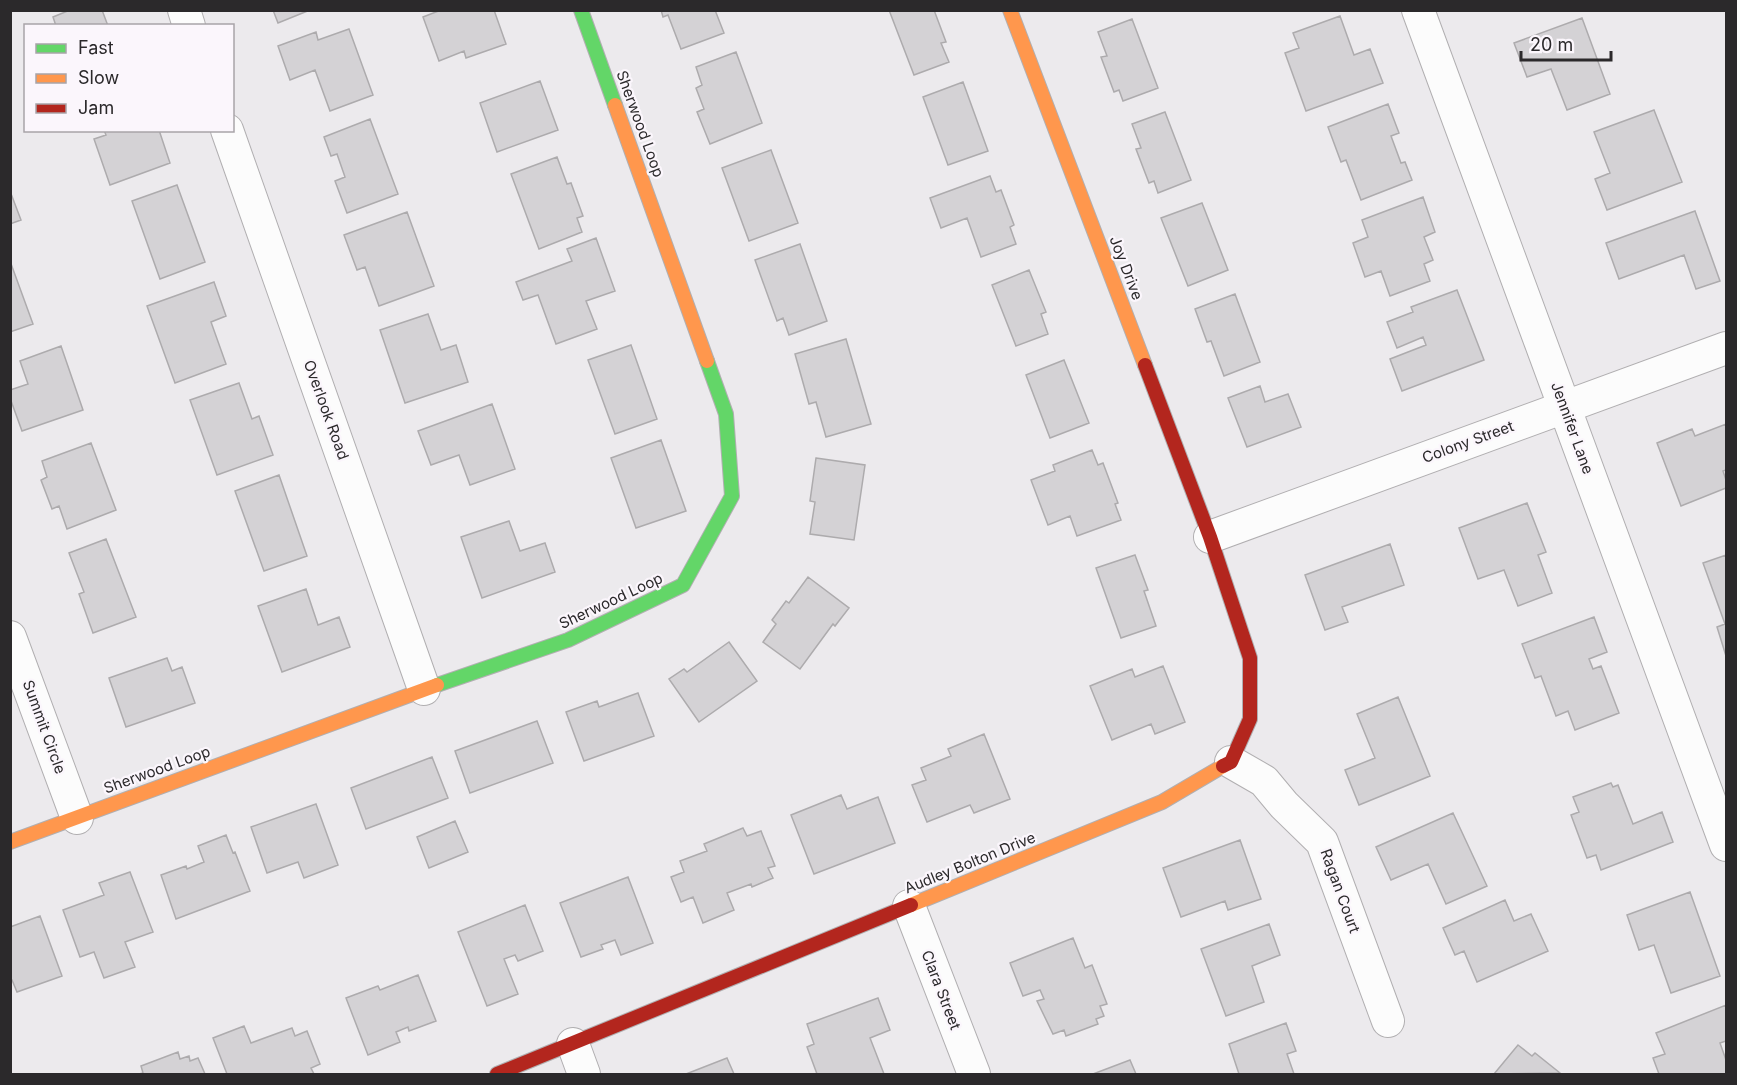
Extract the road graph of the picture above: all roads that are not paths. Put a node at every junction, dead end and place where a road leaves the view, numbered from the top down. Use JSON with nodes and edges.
{"nodes":[{"id":1,"x":581,"y":10,"type":"edge"},
{"id":2,"x":1010,"y":10,"type":"edge"},
{"id":3,"x":1418,"y":10,"type":"edge"},
{"id":4,"x":228,"y":132,"type":"edge"},
{"id":5,"x":1726,"y":348,"type":"edge"},
{"id":6,"x":1565,"y":407,"type":"junction"},
{"id":7,"x":1210,"y":537,"type":"junction"},
{"id":8,"x":10,"y":637,"type":"edge"},
{"id":9,"x":424,"y":689,"type":"junction"},
{"id":10,"x":1231,"y":762,"type":"junction"},
{"id":11,"x":77,"y":818,"type":"junction"},
{"id":12,"x":10,"y":842,"type":"edge"},
{"id":13,"x":1726,"y":845,"type":"edge"},
{"id":14,"x":909,"y":906,"type":"junction"},
{"id":15,"x":1388,"y":1021,"type":"dead end"},
{"id":16,"x":573,"y":1044,"type":"junction"},
{"id":17,"x":497,"y":1074,"type":"edge"},
{"id":18,"x":584,"y":1074,"type":"edge"},
{"id":19,"x":974,"y":1074,"type":"edge"}],
"edges":[{"from":1,"to":9,"type":"street","name":"Sherwood Loop"},
{"from":2,"to":7,"type":"street","name":"Joy Drive"},
{"from":3,"to":6,"type":"street","name":"Jennifer Lane"},
{"from":4,"to":9,"type":"street","name":"Overlook Road"},
{"from":5,"to":6,"type":"street","name":"Colony Street"},
{"from":6,"to":7,"type":"street","name":"Colony Street"},
{"from":6,"to":13,"type":"street","name":"Jennifer Lane"},
{"from":7,"to":10,"type":"street"},
{"from":8,"to":11,"type":"street","name":"Summit Circle"},
{"from":9,"to":11,"type":"street","name":"Sherwood Loop"},
{"from":10,"to":14,"type":"street","name":"Audley Bolton Drive"},
{"from":10,"to":15,"type":"street","name":"Ragan Court"},
{"from":11,"to":12,"type":"street","name":"Sherwood Loop"},
{"from":14,"to":16,"type":"street","name":"Audley Bolton Drive"},
{"from":14,"to":19,"type":"street","name":"Clara Street"},
{"from":16,"to":17,"type":"street","name":"Audley Bolton Drive"},
{"from":16,"to":18,"type":"street"}]}
